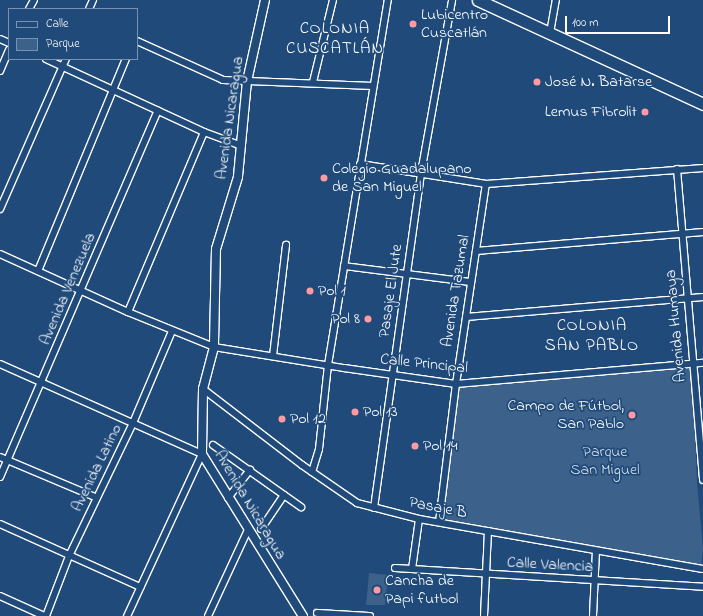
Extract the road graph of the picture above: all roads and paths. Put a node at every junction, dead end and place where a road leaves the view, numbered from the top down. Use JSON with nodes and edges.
{"nodes":[{"id":1,"x":265,"y":0,"type":"edge"},
{"id":2,"x":333,"y":0,"type":"edge"},
{"id":3,"x":388,"y":0,"type":"edge"},
{"id":4,"x":452,"y":0,"type":"edge"},
{"id":5,"x":478,"y":0,"type":"edge"},
{"id":6,"x":556,"y":0,"type":"edge"},
{"id":7,"x":550,"y":33,"type":"junction"},
{"id":8,"x":138,"y":42,"type":"edge"},
{"id":9,"x":8,"y":52,"type":"edge"},
{"id":10,"x":48,"y":60,"type":"edge"},
{"id":11,"x":65,"y":60,"type":"edge"},
{"id":12,"x":126,"y":60,"type":"edge"},
{"id":13,"x":62,"y":66,"type":"junction"},
{"id":14,"x":0,"y":71,"type":"edge"},
{"id":15,"x":247,"y":81,"type":"junction"},
{"id":16,"x":313,"y":82,"type":"junction"},
{"id":17,"x":374,"y":86,"type":"junction"},
{"id":18,"x":112,"y":90,"type":"junction"},
{"id":19,"x":703,"y":104,"type":"edge"},
{"id":20,"x":158,"y":111,"type":"junction"},
{"id":21,"x":204,"y":132,"type":"junction"},
{"id":22,"x":242,"y":146,"type":"junction"},
{"id":23,"x":360,"y":164,"type":"junction"},
{"id":24,"x":703,"y":168,"type":"edge"},
{"id":25,"x":677,"y":169,"type":"junction"},
{"id":26,"x":421,"y":173,"type":"junction"},
{"id":27,"x":486,"y":184,"type":"junction"},
{"id":28,"x":0,"y":209,"type":"edge"},
{"id":29,"x":703,"y":232,"type":"edge"},
{"id":30,"x":682,"y":233,"type":"junction"},
{"id":31,"x":286,"y":245,"type":"dead end"},
{"id":32,"x":476,"y":251,"type":"junction"},
{"id":33,"x":0,"y":254,"type":"edge"},
{"id":34,"x":344,"y":266,"type":"junction"},
{"id":35,"x":38,"y":271,"type":"junction"},
{"id":36,"x":406,"y":274,"type":"junction"},
{"id":37,"x":471,"y":282,"type":"junction"},
{"id":38,"x":82,"y":292,"type":"junction"},
{"id":39,"x":703,"y":297,"type":"edge"},
{"id":40,"x":687,"y":298,"type":"junction"},
{"id":41,"x":128,"y":312,"type":"junction"},
{"id":42,"x":466,"y":317,"type":"junction"},
{"id":43,"x":172,"y":331,"type":"junction"},
{"id":44,"x":214,"y":347,"type":"junction"},
{"id":45,"x":272,"y":356,"type":"junction"},
{"id":46,"x":703,"y":363,"type":"edge"},
{"id":47,"x":0,"y":364,"type":"edge"},
{"id":48,"x":692,"y":364,"type":"junction"},
{"id":49,"x":328,"y":365,"type":"junction"},
{"id":50,"x":392,"y":375,"type":"junction"},
{"id":51,"x":42,"y":382,"type":"junction"},
{"id":52,"x":456,"y":384,"type":"junction"},
{"id":53,"x":203,"y":389,"type":"junction"},
{"id":54,"x":133,"y":423,"type":"junction"},
{"id":55,"x":700,"y":428,"type":"edge"},
{"id":56,"x":213,"y":445,"type":"dead end"},
{"id":57,"x":202,"y":454,"type":"junction"},
{"id":58,"x":0,"y":457,"type":"edge"},
{"id":59,"x":7,"y":460,"type":"junction"},
{"id":60,"x":250,"y":470,"type":"junction"},
{"id":61,"x":312,"y":472,"type":"junction"},
{"id":62,"x":0,"y":477,"type":"edge"},
{"id":63,"x":703,"y":480,"type":"edge"},
{"id":64,"x":284,"y":495,"type":"junction"},
{"id":65,"x":96,"y":498,"type":"junction"},
{"id":66,"x":228,"y":498,"type":"junction"},
{"id":67,"x":301,"y":507,"type":"dead end"},
{"id":68,"x":374,"y":508,"type":"junction"},
{"id":69,"x":419,"y":519,"type":"junction"},
{"id":70,"x":439,"y":522,"type":"junction"},
{"id":71,"x":0,"y":524,"type":"edge"},
{"id":72,"x":261,"y":529,"type":"dead end"},
{"id":73,"x":248,"y":530,"type":"junction"},
{"id":74,"x":488,"y":531,"type":"junction"},
{"id":75,"x":596,"y":550,"type":"junction"},
{"id":76,"x":69,"y":556,"type":"junction"},
{"id":77,"x":395,"y":568,"type":"dead end"},
{"id":78,"x":703,"y":568,"type":"edge"},
{"id":79,"x":412,"y":570,"type":"junction"},
{"id":80,"x":486,"y":574,"type":"junction"},
{"id":81,"x":595,"y":581,"type":"junction"},
{"id":82,"x":140,"y":587,"type":"junction"},
{"id":83,"x":703,"y":587,"type":"edge"},
{"id":84,"x":0,"y":596,"type":"edge"},
{"id":85,"x":317,"y":613,"type":"dead end"},
{"id":86,"x":45,"y":616,"type":"edge"},
{"id":87,"x":127,"y":616,"type":"edge"},
{"id":88,"x":208,"y":616,"type":"edge"},
{"id":89,"x":303,"y":616,"type":"edge"},
{"id":90,"x":370,"y":616,"type":"edge"},
{"id":91,"x":484,"y":616,"type":"edge"},
{"id":92,"x":592,"y":616,"type":"edge"}],
"edges":[{"from":1,"to":15,"type":"street","name":"Avenida Nicaragua"},
{"from":2,"to":16,"type":"street"},
{"from":3,"to":17,"type":"street"},
{"from":4,"to":26,"type":"street","name":"Pasaje El Jute"},
{"from":5,"to":7,"type":"highway"},
{"from":6,"to":7,"type":"street"},
{"from":7,"to":19,"type":"highway"},
{"from":8,"to":15,"type":"street"},
{"from":9,"to":14,"type":"street"},
{"from":10,"to":13,"type":"street"},
{"from":11,"to":13,"type":"street"},
{"from":12,"to":18,"type":"street"},
{"from":13,"to":18,"type":"street"},
{"from":13,"to":28,"type":"street"},
{"from":15,"to":16,"type":"street"},
{"from":15,"to":22,"type":"street","name":"Avenida Nicaragua"},
{"from":16,"to":17,"type":"street"},
{"from":17,"to":23,"type":"street"},
{"from":18,"to":20,"type":"street"},
{"from":18,"to":35,"type":"street"},
{"from":20,"to":21,"type":"street"},
{"from":20,"to":38,"type":"street","name":"Avenida Venezuela"},
{"from":21,"to":22,"type":"street"},
{"from":21,"to":41,"type":"street"},
{"from":22,"to":44,"type":"street","name":"Avenida Nicaragua"},
{"from":23,"to":26,"type":"street"},
{"from":23,"to":34,"type":"street"},
{"from":24,"to":25,"type":"street"},
{"from":25,"to":27,"type":"street"},
{"from":25,"to":30,"type":"street","name":"Avenida Humaya"},
{"from":26,"to":27,"type":"street"},
{"from":26,"to":36,"type":"street","name":"Pasaje El Jute"},
{"from":27,"to":32,"type":"street","name":"Avenida Tazumal"},
{"from":29,"to":30,"type":"street"},
{"from":30,"to":32,"type":"street"},
{"from":30,"to":40,"type":"street","name":"Avenida Humaya"},
{"from":31,"to":45,"type":"street"},
{"from":32,"to":37,"type":"street","name":"Avenida Tazumal"},
{"from":33,"to":35,"type":"street","name":"Calle Principal"},
{"from":34,"to":36,"type":"street"},
{"from":34,"to":49,"type":"street"},
{"from":35,"to":38,"type":"street","name":"Calle Principal"},
{"from":36,"to":37,"type":"street"},
{"from":36,"to":50,"type":"street","name":"Pasaje El Jute"},
{"from":37,"to":42,"type":"street","name":"Avenida Tazumal"},
{"from":38,"to":41,"type":"street","name":"Calle Principal"},
{"from":38,"to":51,"type":"street","name":"Avenida Venezuela"},
{"from":39,"to":40,"type":"street"},
{"from":40,"to":42,"type":"street"},
{"from":40,"to":48,"type":"street","name":"Avenida Humaya"},
{"from":41,"to":43,"type":"street","name":"Calle Principal"},
{"from":42,"to":52,"type":"street","name":"Avenida Tazumal"},
{"from":43,"to":44,"type":"street","name":"Calle Principal"},
{"from":43,"to":54,"type":"street","name":"Avenida Latino"},
{"from":44,"to":45,"type":"street","name":"Calle Principal"},
{"from":44,"to":53,"type":"street","name":"Avenida Nicaragua"},
{"from":45,"to":49,"type":"street","name":"Calle Principal"},
{"from":46,"to":48,"type":"street","name":"Calle Principal"},
{"from":47,"to":51,"type":"street"},
{"from":48,"to":52,"type":"street","name":"Calle Principal"},
{"from":48,"to":55,"type":"street","name":"Avenida Humaya"},
{"from":49,"to":50,"type":"street","name":"Calle Principal"},
{"from":49,"to":61,"type":"street"},
{"from":50,"to":52,"type":"street","name":"Calle Principal"},
{"from":50,"to":68,"type":"street","name":"Pasaje El Jute"},
{"from":51,"to":54,"type":"street"},
{"from":51,"to":59,"type":"street","name":"Avenida Venezuela"},
{"from":52,"to":70,"type":"street","name":"Avenida Tazumal"},
{"from":53,"to":57,"type":"street","name":"Avenida Nicaragua"},
{"from":53,"to":61,"type":"street","name":"Pasaje B"},
{"from":54,"to":57,"type":"street"},
{"from":54,"to":65,"type":"street","name":"Avenida Latino"},
{"from":55,"to":63,"type":"street","name":"Avenida Humaya"},
{"from":56,"to":60,"type":"street"},
{"from":57,"to":66,"type":"street","name":"Avenida Nicaragua"},
{"from":57,"to":82,"type":"street"},
{"from":58,"to":59,"type":"street"},
{"from":59,"to":62,"type":"street","name":"Avenida Venezuela"},
{"from":59,"to":65,"type":"street"},
{"from":60,"to":64,"type":"street"},
{"from":60,"to":66,"type":"street"},
{"from":61,"to":68,"type":"street","name":"Pasaje B"},
{"from":64,"to":67,"type":"street"},
{"from":64,"to":72,"type":"street"},
{"from":65,"to":76,"type":"street","name":"Avenida Latino"},
{"from":66,"to":73,"type":"street","name":"Avenida Nicaragua"},
{"from":68,"to":69,"type":"street","name":"Pasaje B"},
{"from":69,"to":70,"type":"street","name":"Pasaje B"},
{"from":69,"to":79,"type":"street"},
{"from":70,"to":74,"type":"street","name":"Pasaje B"},
{"from":71,"to":76,"type":"street"},
{"from":73,"to":88,"type":"street"},
{"from":73,"to":89,"type":"street","name":"Avenida Nicaragua"},
{"from":74,"to":75,"type":"street","name":"Pasaje B"},
{"from":74,"to":80,"type":"street"},
{"from":75,"to":78,"type":"street","name":"Pasaje B"},
{"from":75,"to":81,"type":"street"},
{"from":76,"to":82,"type":"street"},
{"from":76,"to":86,"type":"street","name":"Avenida Latino"},
{"from":77,"to":79,"type":"street","name":"Calle Valencia"},
{"from":79,"to":80,"type":"street","name":"Calle Valencia"},
{"from":80,"to":81,"type":"street","name":"Calle Valencia"},
{"from":80,"to":91,"type":"street"},
{"from":81,"to":83,"type":"street","name":"Calle Valencia"},
{"from":81,"to":92,"type":"street"},
{"from":82,"to":87,"type":"street"},
{"from":84,"to":86,"type":"street"},
{"from":85,"to":90,"type":"street"}]}
